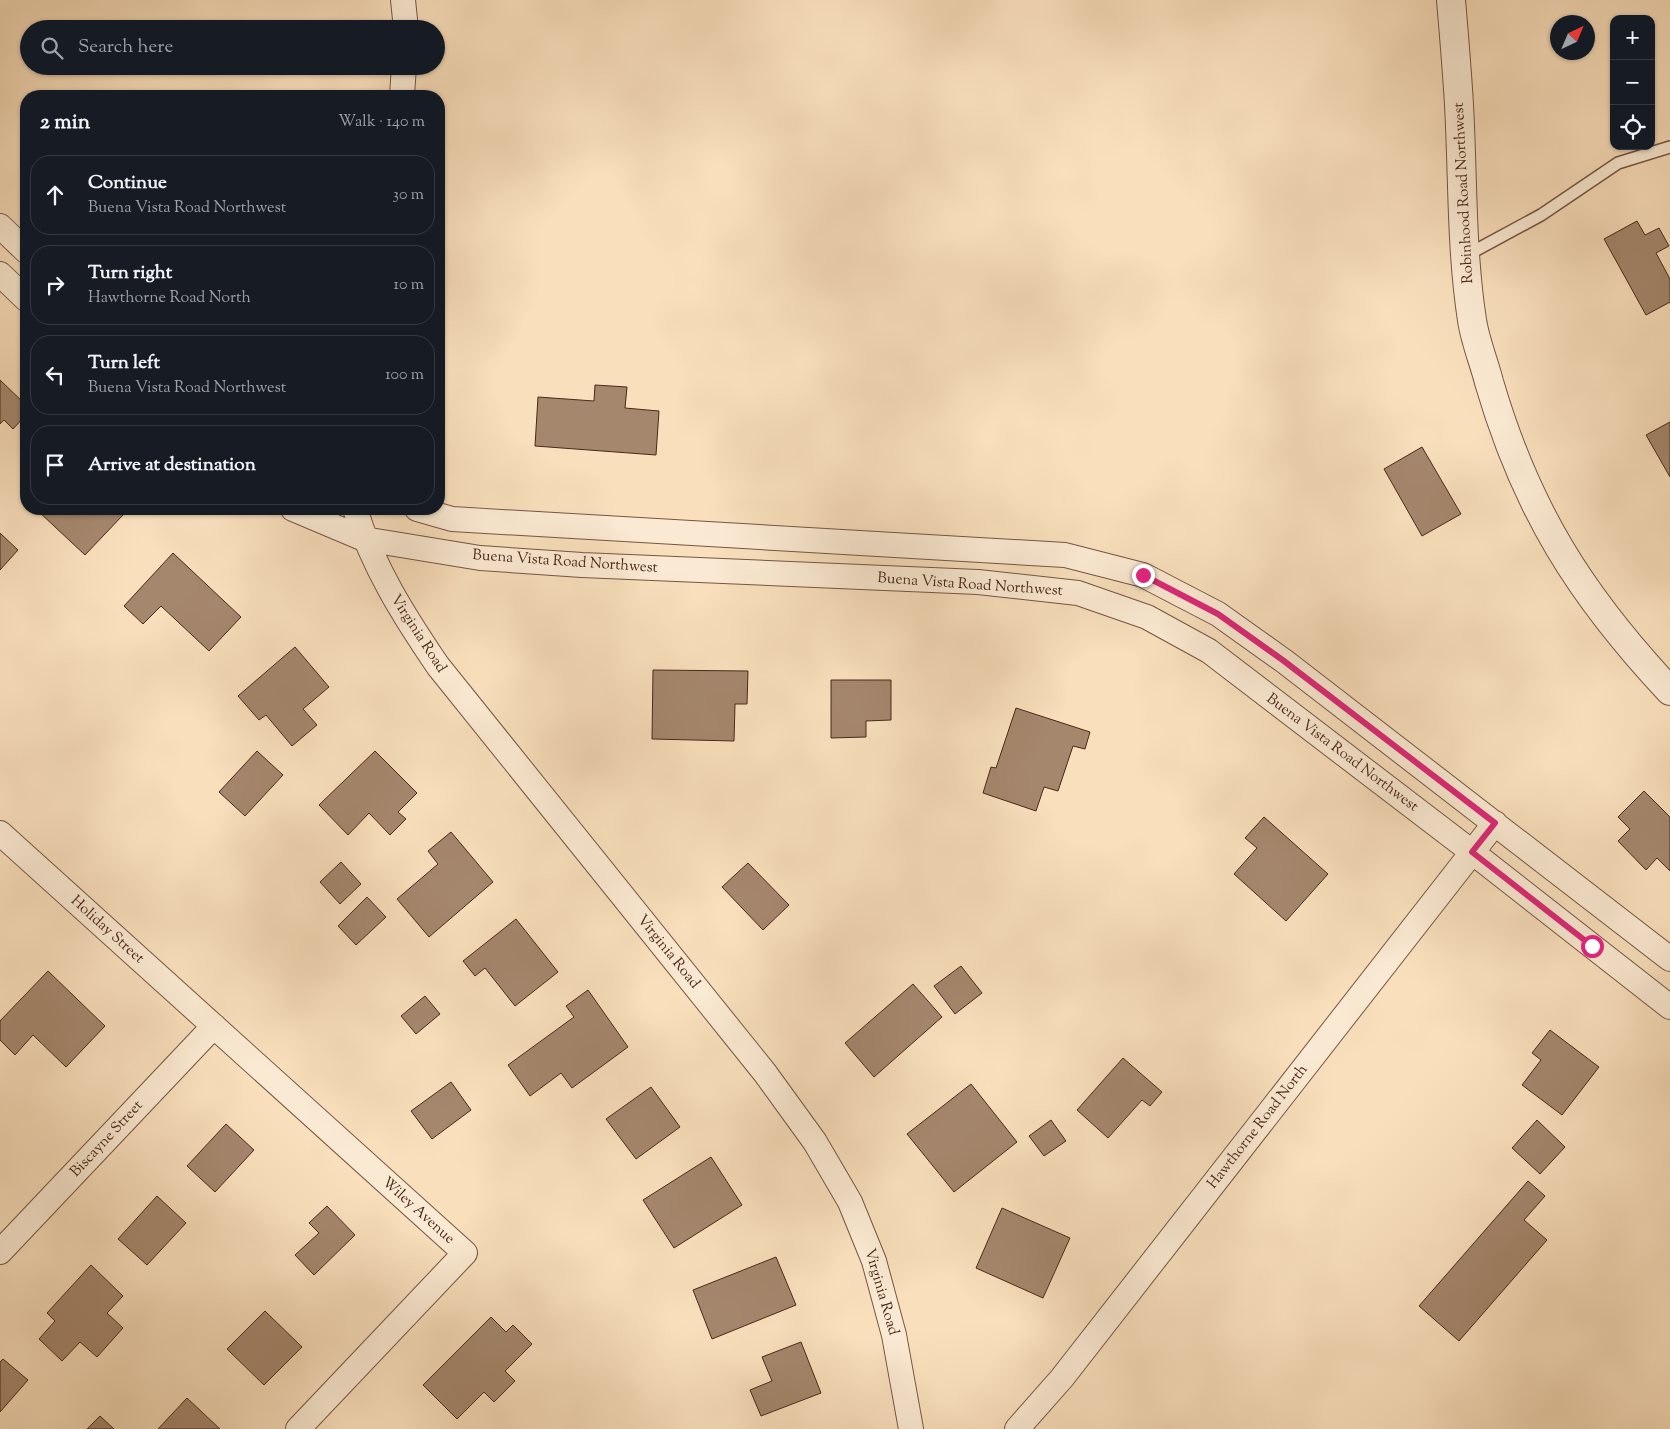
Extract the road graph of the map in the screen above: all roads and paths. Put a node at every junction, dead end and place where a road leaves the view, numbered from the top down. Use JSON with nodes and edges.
{"nodes":[{"id":1,"x":403,"y":0,"type":"edge"},
{"id":2,"x":1451,"y":0,"type":"edge"},
{"id":3,"x":405,"y":20,"type":"edge"},
{"id":4,"x":403,"y":75,"type":"edge"},
{"id":5,"x":402,"y":90,"type":"edge"},
{"id":6,"x":1670,"y":147,"type":"edge"},
{"id":7,"x":0,"y":226,"type":"edge"},
{"id":8,"x":20,"y":245,"type":"edge"},
{"id":9,"x":1465,"y":256,"type":"junction"},
{"id":10,"x":0,"y":274,"type":"edge"},
{"id":11,"x":20,"y":293,"type":"edge"},
{"id":12,"x":307,"y":515,"type":"edge"},
{"id":13,"x":357,"y":515,"type":"edge"},
{"id":14,"x":438,"y":515,"type":"edge"},
{"id":15,"x":364,"y":539,"type":"junction"},
{"id":16,"x":1670,"y":691,"type":"edge"},
{"id":17,"x":1495,"y":823,"type":"junction"},
{"id":18,"x":0,"y":833,"type":"edge"},
{"id":19,"x":1472,"y":852,"type":"junction"},
{"id":20,"x":1670,"y":959,"type":"edge"},
{"id":21,"x":1670,"y":1007,"type":"edge"},
{"id":22,"x":214,"y":1026,"type":"junction"},
{"id":23,"x":0,"y":1252,"type":"edge"},
{"id":24,"x":298,"y":1429,"type":"edge"},
{"id":25,"x":911,"y":1429,"type":"edge"},
{"id":26,"x":1017,"y":1429,"type":"edge"}],
"edges":[{"from":1,"to":3,"type":"street"},
{"from":2,"to":9,"type":"street","name":"Robinhood Road Northwest"},
{"from":4,"to":5,"type":"street"},
{"from":6,"to":9,"type":"lane"},
{"from":7,"to":8,"type":"street"},
{"from":9,"to":16,"type":"street","name":"Robinhood Road Northwest"},
{"from":10,"to":11,"type":"street"},
{"from":12,"to":15,"type":"street","name":"Buena Vista Road Northwest"},
{"from":13,"to":15,"type":"street","name":"Virginia Road"},
{"from":14,"to":17,"type":"street"},
{"from":15,"to":19,"type":"street","name":"Buena Vista Road Northwest"},
{"from":15,"to":25,"type":"street","name":"Virginia Road"},
{"from":17,"to":19,"type":"street","name":"Hawthorne Road North"},
{"from":17,"to":20,"type":"street"},
{"from":18,"to":22,"type":"street","name":"Holiday Street"},
{"from":19,"to":21,"type":"street","name":"Buena Vista Road Northwest"},
{"from":19,"to":26,"type":"street","name":"Hawthorne Road North"},
{"from":22,"to":23,"type":"street","name":"Biscayne Street"},
{"from":22,"to":24,"type":"street","name":"Wiley Avenue"}]}
